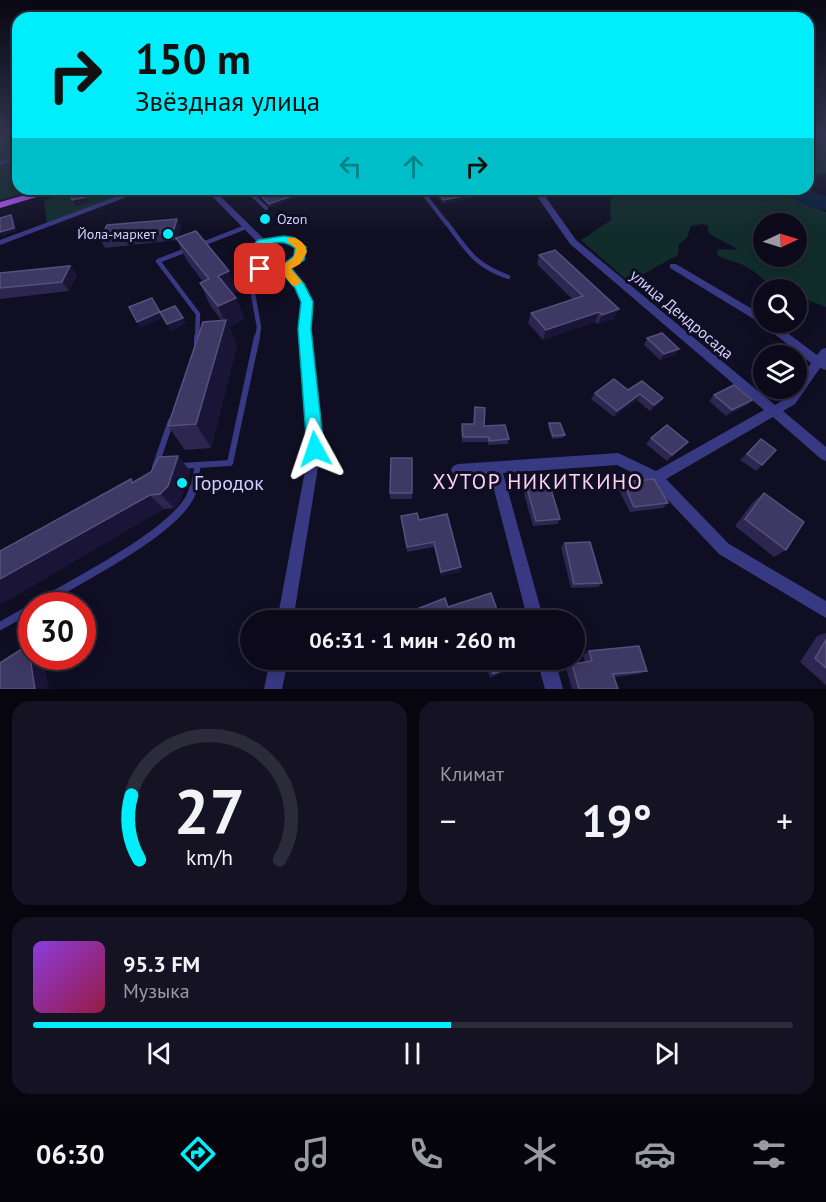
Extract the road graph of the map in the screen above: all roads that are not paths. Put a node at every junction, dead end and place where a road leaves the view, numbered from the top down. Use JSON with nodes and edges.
{"nodes":[{"id":1,"x":36,"y":195,"type":"edge"},
{"id":2,"x":128,"y":195,"type":"edge"},
{"id":3,"x":215,"y":195,"type":"edge"},
{"id":4,"x":252,"y":195,"type":"edge"},
{"id":5,"x":425,"y":195,"type":"edge"},
{"id":6,"x":540,"y":195,"type":"edge"},
{"id":7,"x":0,"y":205,"type":"edge"},
{"id":8,"x":266,"y":208,"type":"dead end"},
{"id":9,"x":246,"y":227,"type":"junction"},
{"id":10,"x":262,"y":242,"type":"junction"},
{"id":11,"x":0,"y":243,"type":"edge"},
{"id":12,"x":673,"y":266,"type":"dead end"},
{"id":13,"x":284,"y":268,"type":"junction"},
{"id":14,"x":266,"y":270,"type":"junction"},
{"id":15,"x":508,"y":277,"type":"dead end"},
{"id":16,"x":753,"y":315,"type":"edge"},
{"id":17,"x":782,"y":333,"type":"edge"},
{"id":18,"x":197,"y":347,"type":"edge"},
{"id":19,"x":824,"y":360,"type":"edge"},
{"id":20,"x":774,"y":411,"type":"junction"},
{"id":21,"x":174,"y":413,"type":"edge"},
{"id":22,"x":826,"y":455,"type":"edge"},
{"id":23,"x":198,"y":465,"type":"junction"},
{"id":24,"x":176,"y":466,"type":"edge"},
{"id":25,"x":165,"y":467,"type":"edge"},
{"id":26,"x":495,"y":468,"type":"junction"},
{"id":27,"x":458,"y":470,"type":"dead end"},
{"id":28,"x":656,"y":478,"type":"junction"},
{"id":29,"x":58,"y":592,"type":"edge"},
{"id":30,"x":287,"y":610,"type":"edge"},
{"id":31,"x":533,"y":610,"type":"edge"},
{"id":32,"x":826,"y":610,"type":"edge"},
{"id":33,"x":18,"y":616,"type":"edge"},
{"id":34,"x":0,"y":627,"type":"edge"},
{"id":35,"x":277,"y":670,"type":"edge"},
{"id":36,"x":549,"y":670,"type":"edge"},
{"id":37,"x":273,"y":689,"type":"edge"},
{"id":38,"x":554,"y":689,"type":"edge"}],
"edges":[{"from":1,"to":7,"type":"main road"},
{"from":2,"to":11,"type":"street"},
{"from":3,"to":9,"type":"street"},
{"from":4,"to":8,"type":"lane"},
{"from":5,"to":15,"type":"lane"},
{"from":6,"to":20,"type":"street","name":"улица Дендросада"},
{"from":9,"to":10,"type":"street"},
{"from":9,"to":18,"type":"lane"},
{"from":10,"to":13,"type":"street"},
{"from":10,"to":14,"type":"street"},
{"from":12,"to":16,"type":"street"},
{"from":13,"to":14,"type":"street"},
{"from":13,"to":30,"type":"street"},
{"from":14,"to":23,"type":"lane"},
{"from":17,"to":19,"type":"street"},
{"from":19,"to":20,"type":"street"},
{"from":20,"to":22,"type":"street","name":"улица Дендросада"},
{"from":20,"to":28,"type":"street"},
{"from":21,"to":25,"type":"lane"},
{"from":23,"to":24,"type":"lane"},
{"from":23,"to":29,"type":"lane"},
{"from":26,"to":27,"type":"street"},
{"from":26,"to":28,"type":"street"},
{"from":26,"to":31,"type":"street"},
{"from":28,"to":32,"type":"street"},
{"from":33,"to":34,"type":"lane"},
{"from":35,"to":37,"type":"street"},
{"from":36,"to":38,"type":"street"}]}
